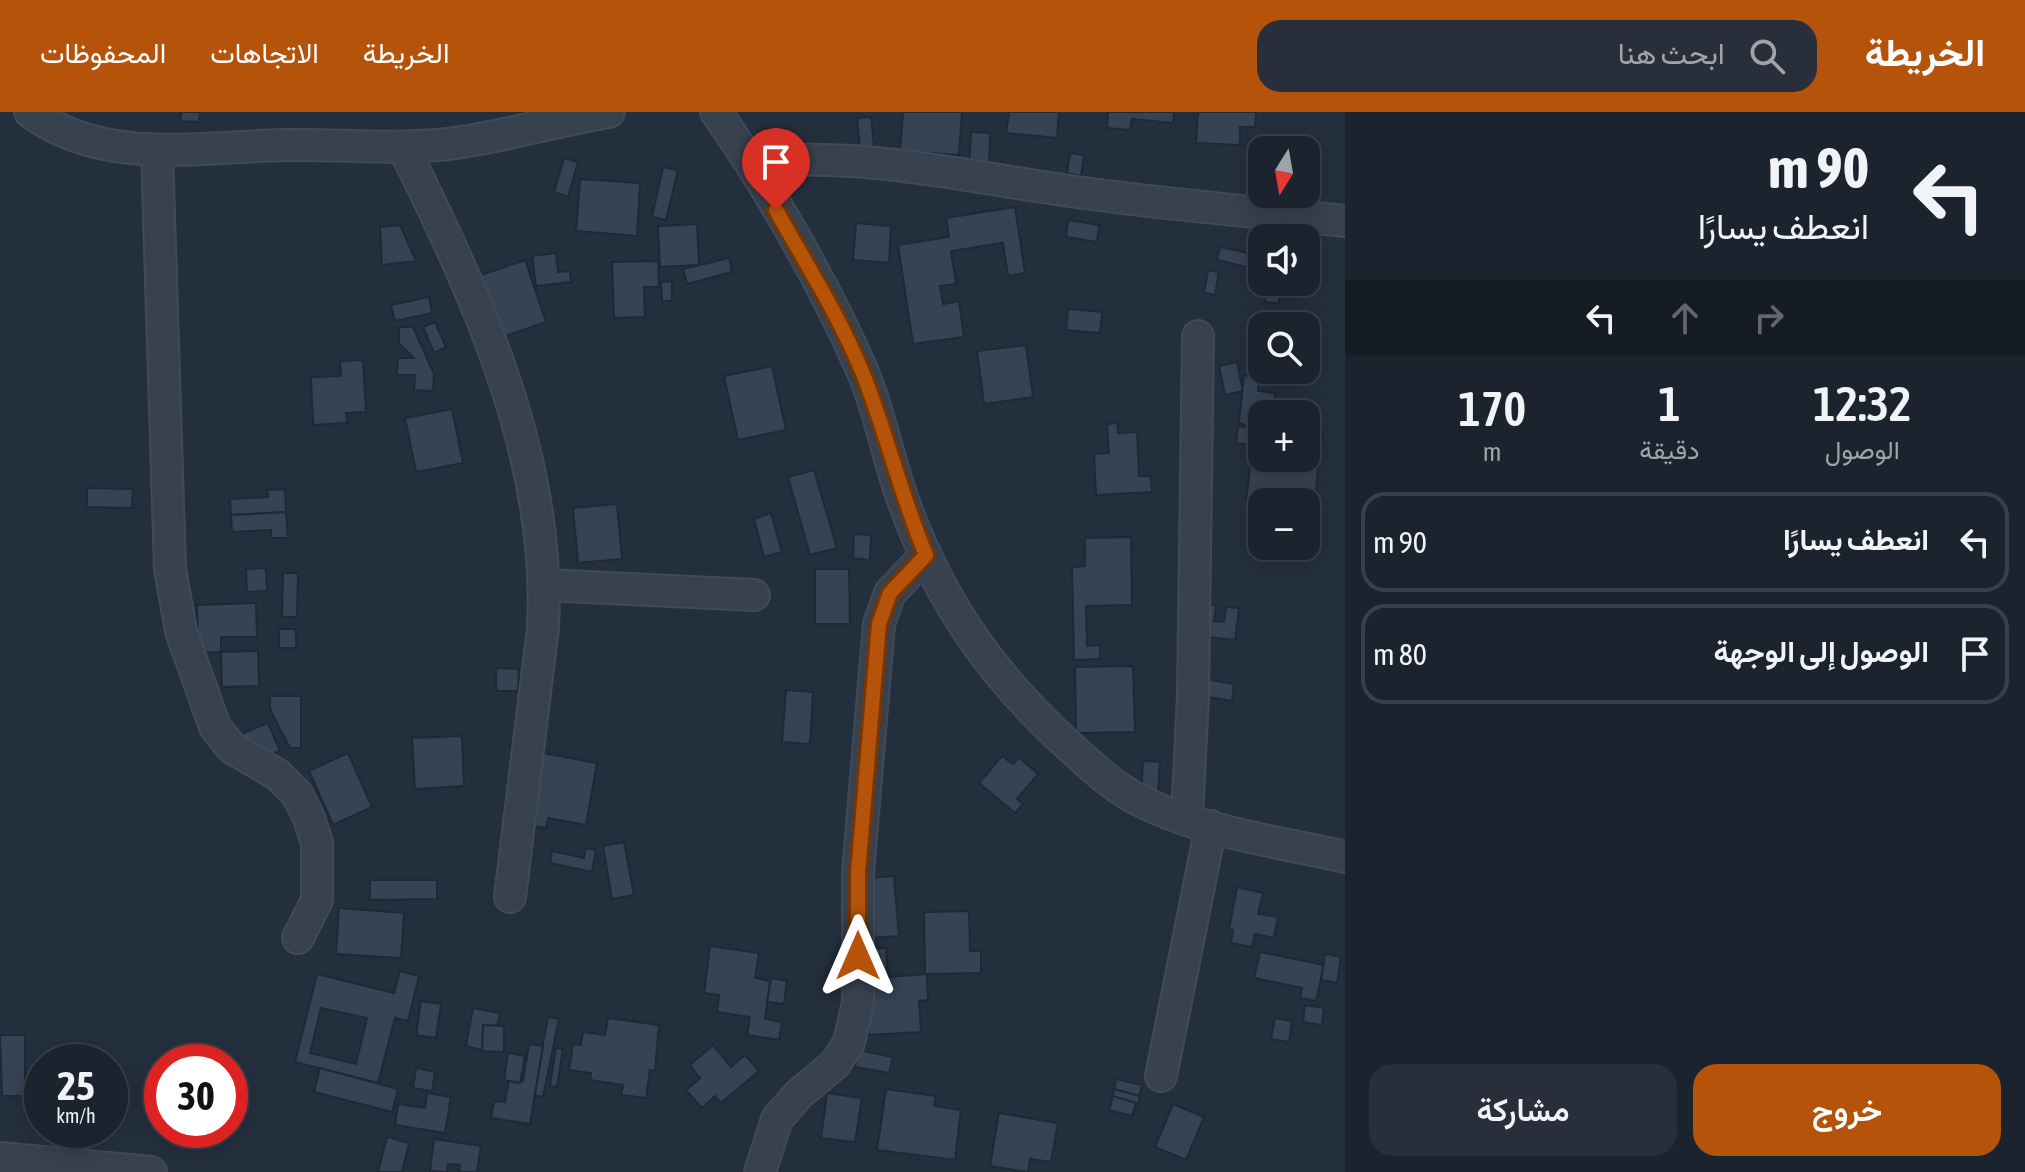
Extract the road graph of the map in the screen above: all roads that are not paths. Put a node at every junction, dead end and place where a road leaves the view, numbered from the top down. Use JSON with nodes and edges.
{"nodes":[{"id":1,"x":30,"y":112,"type":"edge"},
{"id":2,"x":609,"y":112,"type":"edge"},
{"id":3,"x":716,"y":112,"type":"edge"},
{"id":4,"x":403,"y":147,"type":"junction"},
{"id":5,"x":157,"y":151,"type":"junction"},
{"id":6,"x":752,"y":163,"type":"junction"},
{"id":7,"x":1345,"y":221,"type":"edge"},
{"id":8,"x":1198,"y":336,"type":"dead end"},
{"id":9,"x":926,"y":555,"type":"junction"},
{"id":10,"x":545,"y":585,"type":"junction"},
{"id":11,"x":754,"y":595,"type":"dead end"},
{"id":12,"x":1199,"y":823,"type":"junction"},
{"id":13,"x":1345,"y":857,"type":"edge"},
{"id":14,"x":510,"y":897,"type":"dead end"},
{"id":15,"x":298,"y":938,"type":"dead end"},
{"id":16,"x":1161,"y":1076,"type":"dead end"},
{"id":17,"x":0,"y":1158,"type":"edge"},
{"id":18,"x":151,"y":1172,"type":"edge"},
{"id":19,"x":760,"y":1172,"type":"edge"}],
"edges":[{"from":1,"to":5,"type":"street"},
{"from":2,"to":4,"type":"street"},
{"from":3,"to":6,"type":"street"},
{"from":4,"to":5,"type":"street"},
{"from":4,"to":10,"type":"street"},
{"from":5,"to":15,"type":"street"},
{"from":6,"to":7,"type":"street"},
{"from":6,"to":9,"type":"street"},
{"from":8,"to":12,"type":"street"},
{"from":9,"to":12,"type":"street"},
{"from":9,"to":19,"type":"street"},
{"from":10,"to":11,"type":"street"},
{"from":10,"to":14,"type":"street"},
{"from":12,"to":13,"type":"street"},
{"from":12,"to":16,"type":"street"},
{"from":17,"to":18,"type":"street"}]}
